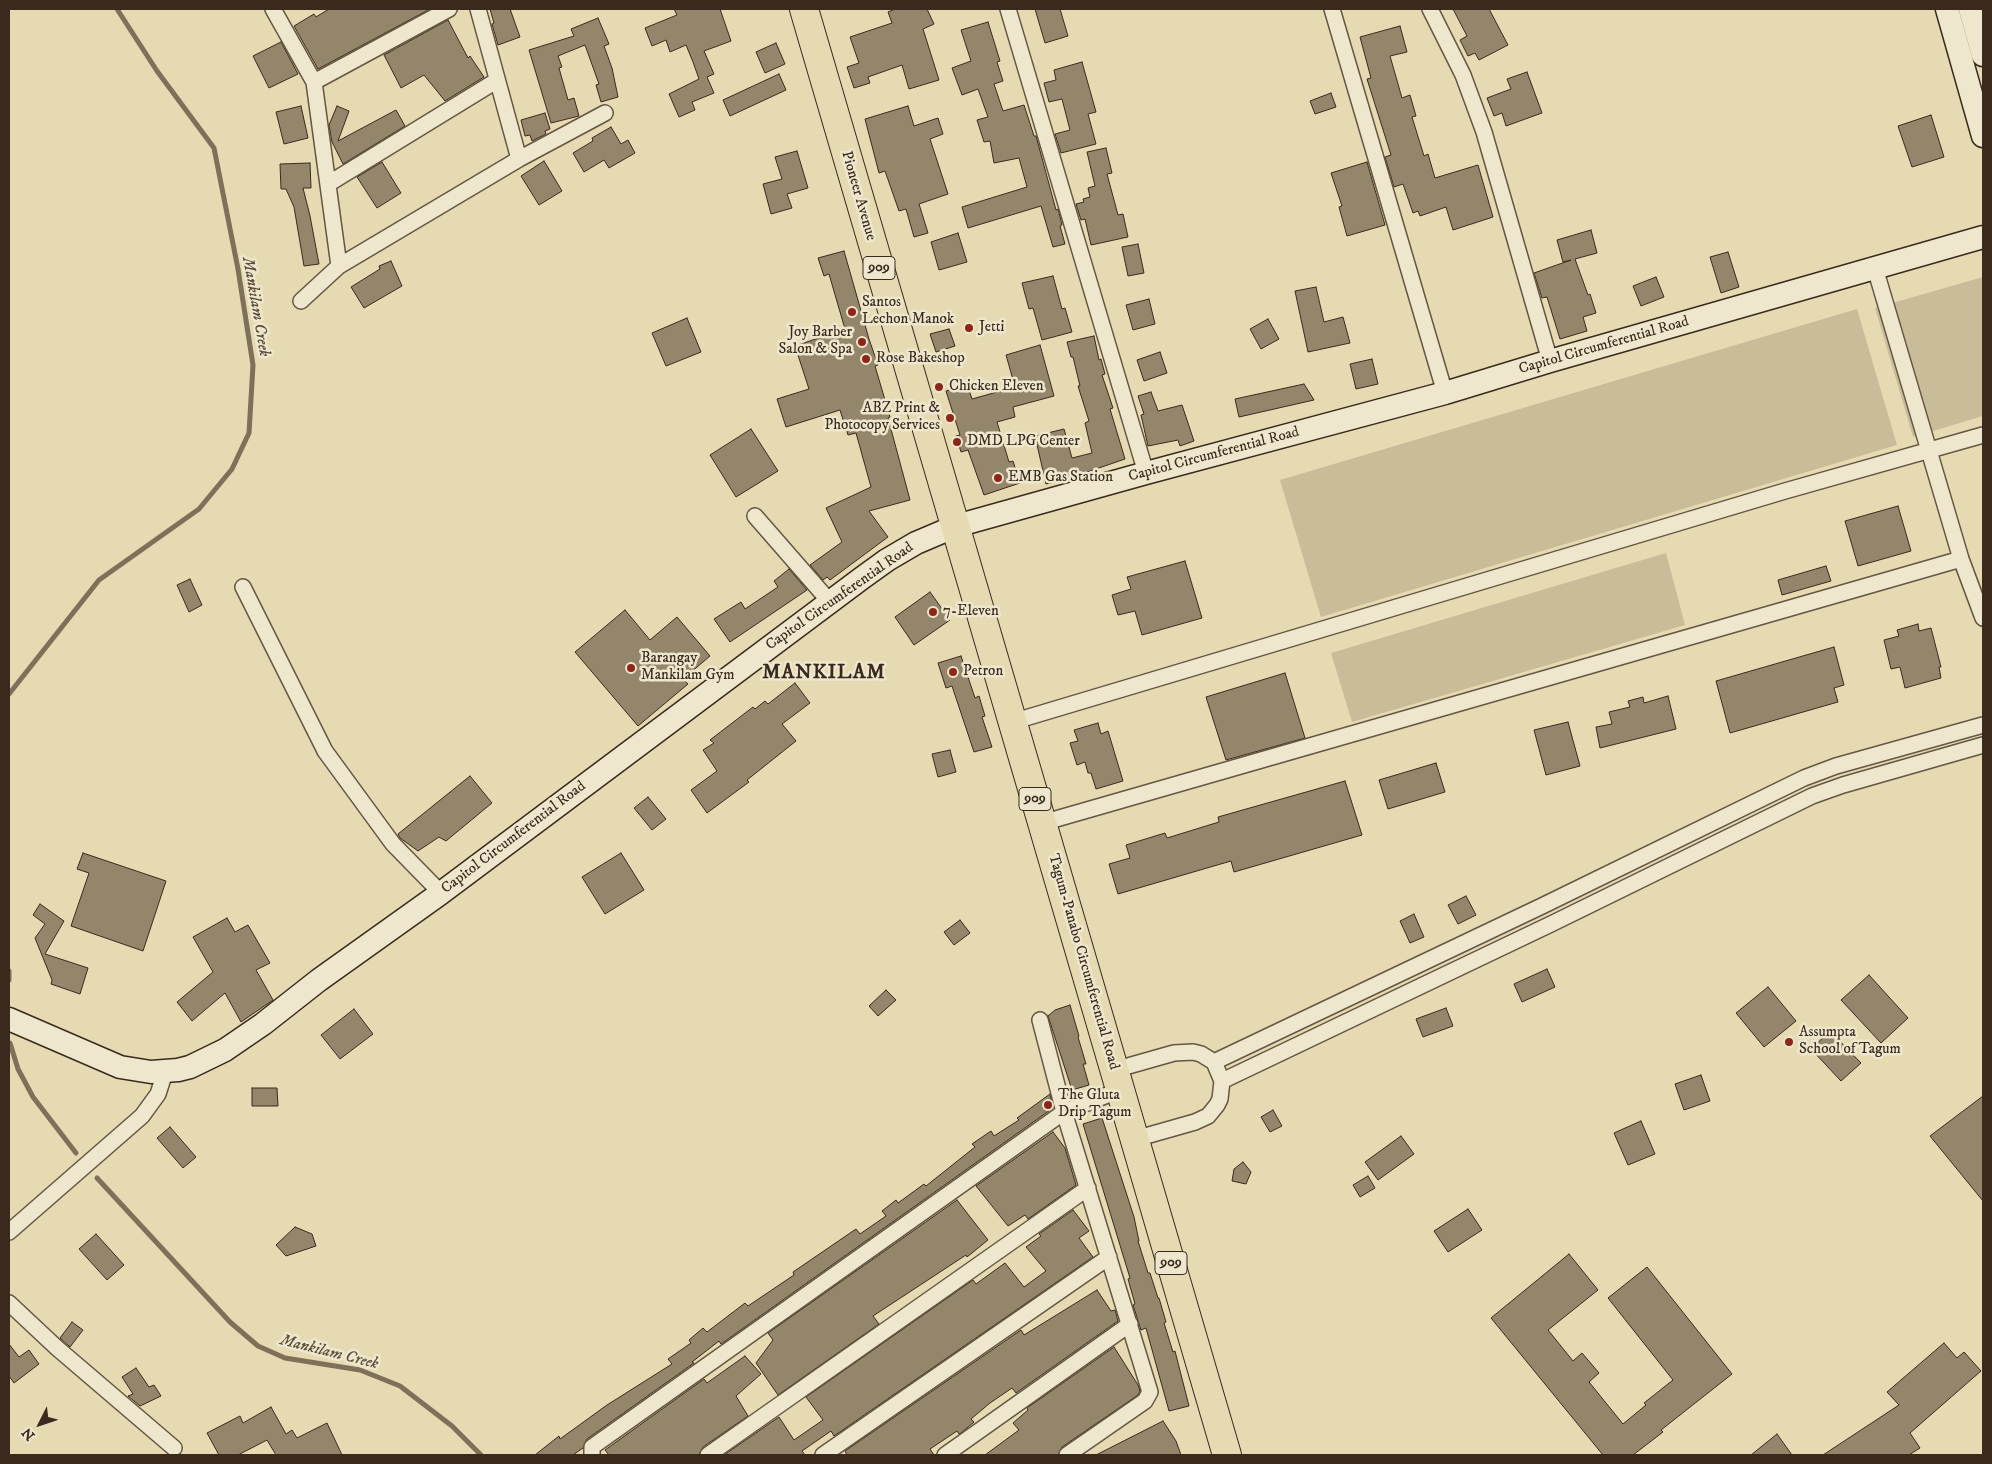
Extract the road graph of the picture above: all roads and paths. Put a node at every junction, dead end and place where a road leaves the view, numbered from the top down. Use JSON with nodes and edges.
{"nodes":[{"id":1,"x":449,"y":9,"type":"edge"},
{"id":2,"x":478,"y":9,"type":"edge"},
{"id":3,"x":804,"y":9,"type":"edge"},
{"id":4,"x":1008,"y":9,"type":"edge"},
{"id":5,"x":1332,"y":9,"type":"edge"},
{"id":6,"x":1430,"y":9,"type":"edge"},
{"id":7,"x":1947,"y":9,"type":"edge"},
{"id":8,"x":1970,"y":9,"type":"edge"},
{"id":9,"x":278,"y":11,"type":"edge"},
{"id":10,"x":1983,"y":55,"type":"edge"},
{"id":11,"x":496,"y":81,"type":"junction"},
{"id":12,"x":314,"y":82,"type":"junction"},
{"id":13,"x":605,"y":113,"type":"dead end"},
{"id":14,"x":1983,"y":136,"type":"edge"},
{"id":15,"x":519,"y":159,"type":"junction"},
{"id":16,"x":328,"y":184,"type":"junction"},
{"id":17,"x":1983,"y":237,"type":"edge"},
{"id":18,"x":338,"y":266,"type":"junction"},
{"id":19,"x":1875,"y":268,"type":"junction"},
{"id":20,"x":301,"y":301,"type":"dead end"},
{"id":21,"x":1550,"y":361,"type":"junction"},
{"id":22,"x":1444,"y":393,"type":"junction"},
{"id":23,"x":1983,"y":435,"type":"edge"},
{"id":24,"x":1929,"y":449,"type":"junction"},
{"id":25,"x":1146,"y":473,"type":"junction"},
{"id":26,"x":755,"y":516,"type":"dead end"},
{"id":27,"x":956,"y":526,"type":"junction"},
{"id":28,"x":1961,"y":559,"type":"junction"},
{"id":29,"x":243,"y":588,"type":"dead end"},
{"id":30,"x":830,"y":602,"type":"junction"},
{"id":31,"x":1983,"y":618,"type":"edge"},
{"id":32,"x":1012,"y":722,"type":"junction"},
{"id":33,"x":1983,"y":725,"type":"edge"},
{"id":34,"x":1983,"y":745,"type":"edge"},
{"id":35,"x":1042,"y":823,"type":"junction"},
{"id":36,"x":441,"y":893,"type":"junction"},
{"id":37,"x":1542,"y":906,"type":"junction"},
{"id":38,"x":1551,"y":924,"type":"junction"},
{"id":39,"x":1355,"y":995,"type":"junction"},
{"id":40,"x":1364,"y":1013,"type":"junction"},
{"id":41,"x":9,"y":1019,"type":"edge"},
{"id":42,"x":1040,"y":1020,"type":"dead end"},
{"id":43,"x":1245,"y":1048,"type":"junction"},
{"id":44,"x":1214,"y":1062,"type":"junction"},
{"id":45,"x":1253,"y":1067,"type":"junction"},
{"id":46,"x":165,"y":1072,"type":"junction"},
{"id":47,"x":1117,"y":1080,"type":"junction"},
{"id":48,"x":1222,"y":1080,"type":"junction"},
{"id":49,"x":1064,"y":1112,"type":"junction"},
{"id":50,"x":1135,"y":1139,"type":"junction"},
{"id":51,"x":1088,"y":1188,"type":"junction"},
{"id":52,"x":9,"y":1232,"type":"edge"},
{"id":53,"x":1109,"y":1257,"type":"junction"},
{"id":54,"x":9,"y":1303,"type":"edge"},
{"id":55,"x":1130,"y":1324,"type":"junction"},
{"id":56,"x":174,"y":1448,"type":"dead end"},
{"id":57,"x":592,"y":1455,"type":"edge"},
{"id":58,"x":708,"y":1455,"type":"edge"},
{"id":59,"x":823,"y":1455,"type":"edge"},
{"id":60,"x":945,"y":1455,"type":"edge"},
{"id":61,"x":1067,"y":1455,"type":"edge"},
{"id":62,"x":1227,"y":1455,"type":"edge"}],
"edges":[{"from":1,"to":12,"type":"street"},
{"from":2,"to":11,"type":"street"},
{"from":3,"to":27,"type":"highway","name":"Pioneer Avenue","number":"909"},
{"from":4,"to":25,"type":"street"},
{"from":5,"to":22,"type":"street"},
{"from":6,"to":21,"type":"street"},
{"from":7,"to":14,"type":"main road"},
{"from":8,"to":10,"type":"main road"},
{"from":9,"to":12,"type":"street"},
{"from":11,"to":15,"type":"street"},
{"from":11,"to":16,"type":"street"},
{"from":12,"to":16,"type":"street"},
{"from":13,"to":15,"type":"street"},
{"from":15,"to":18,"type":"street"},
{"from":16,"to":18,"type":"street"},
{"from":17,"to":19,"type":"main road","name":"Capitol Circumferential Road"},
{"from":18,"to":20,"type":"street"},
{"from":19,"to":21,"type":"main road","name":"Capitol Circumferential Road"},
{"from":19,"to":24,"type":"street"},
{"from":21,"to":22,"type":"main road","name":"Capitol Circumferential Road"},
{"from":22,"to":25,"type":"main road","name":"Capitol Circumferential Road"},
{"from":23,"to":24,"type":"street"},
{"from":24,"to":28,"type":"street"},
{"from":24,"to":32,"type":"street"},
{"from":25,"to":27,"type":"main road","name":"Capitol Circumferential Road"},
{"from":26,"to":30,"type":"street"},
{"from":27,"to":30,"type":"main road","name":"Capitol Circumferential Road"},
{"from":27,"to":32,"type":"highway","name":"Tagum-Panabo Circumferential Road","number":"909"},
{"from":28,"to":31,"type":"street"},
{"from":28,"to":35,"type":"street"},
{"from":29,"to":36,"type":"street"},
{"from":30,"to":36,"type":"main road","name":"Capitol Circumferential Road"},
{"from":32,"to":35,"type":"highway","name":"Tagum-Panabo Circumferential Road","number":"909"},
{"from":33,"to":37,"type":"street"},
{"from":34,"to":38,"type":"street"},
{"from":35,"to":47,"type":"highway","name":"Tagum-Panabo Circumferential Road","number":"909"},
{"from":36,"to":46,"type":"main road","name":"Capitol Circumferential Road"},
{"from":37,"to":38,"type":"street"},
{"from":37,"to":39,"type":"street"},
{"from":38,"to":40,"type":"street"},
{"from":39,"to":40,"type":"street"},
{"from":39,"to":43,"type":"street"},
{"from":40,"to":45,"type":"street"},
{"from":41,"to":46,"type":"main road","name":"Capitol Circumferential Road"},
{"from":42,"to":49,"type":"street"},
{"from":43,"to":44,"type":"street"},
{"from":43,"to":45,"type":"street"},
{"from":44,"to":47,"type":"street"},
{"from":44,"to":48,"type":"street"},
{"from":45,"to":48,"type":"street"},
{"from":46,"to":52,"type":"street"},
{"from":47,"to":49,"type":"street"},
{"from":47,"to":50,"type":"highway","name":"Tagum-Panabo Circumferential Road","number":"909"},
{"from":48,"to":50,"type":"street"},
{"from":49,"to":51,"type":"street"},
{"from":49,"to":57,"type":"street"},
{"from":50,"to":62,"type":"highway","name":"Tagum-Panabo Circumferential Road","number":"909"},
{"from":51,"to":53,"type":"street"},
{"from":51,"to":58,"type":"street"},
{"from":53,"to":55,"type":"street"},
{"from":53,"to":59,"type":"street"},
{"from":54,"to":56,"type":"street"},
{"from":55,"to":60,"type":"street"},
{"from":55,"to":61,"type":"street"}]}
